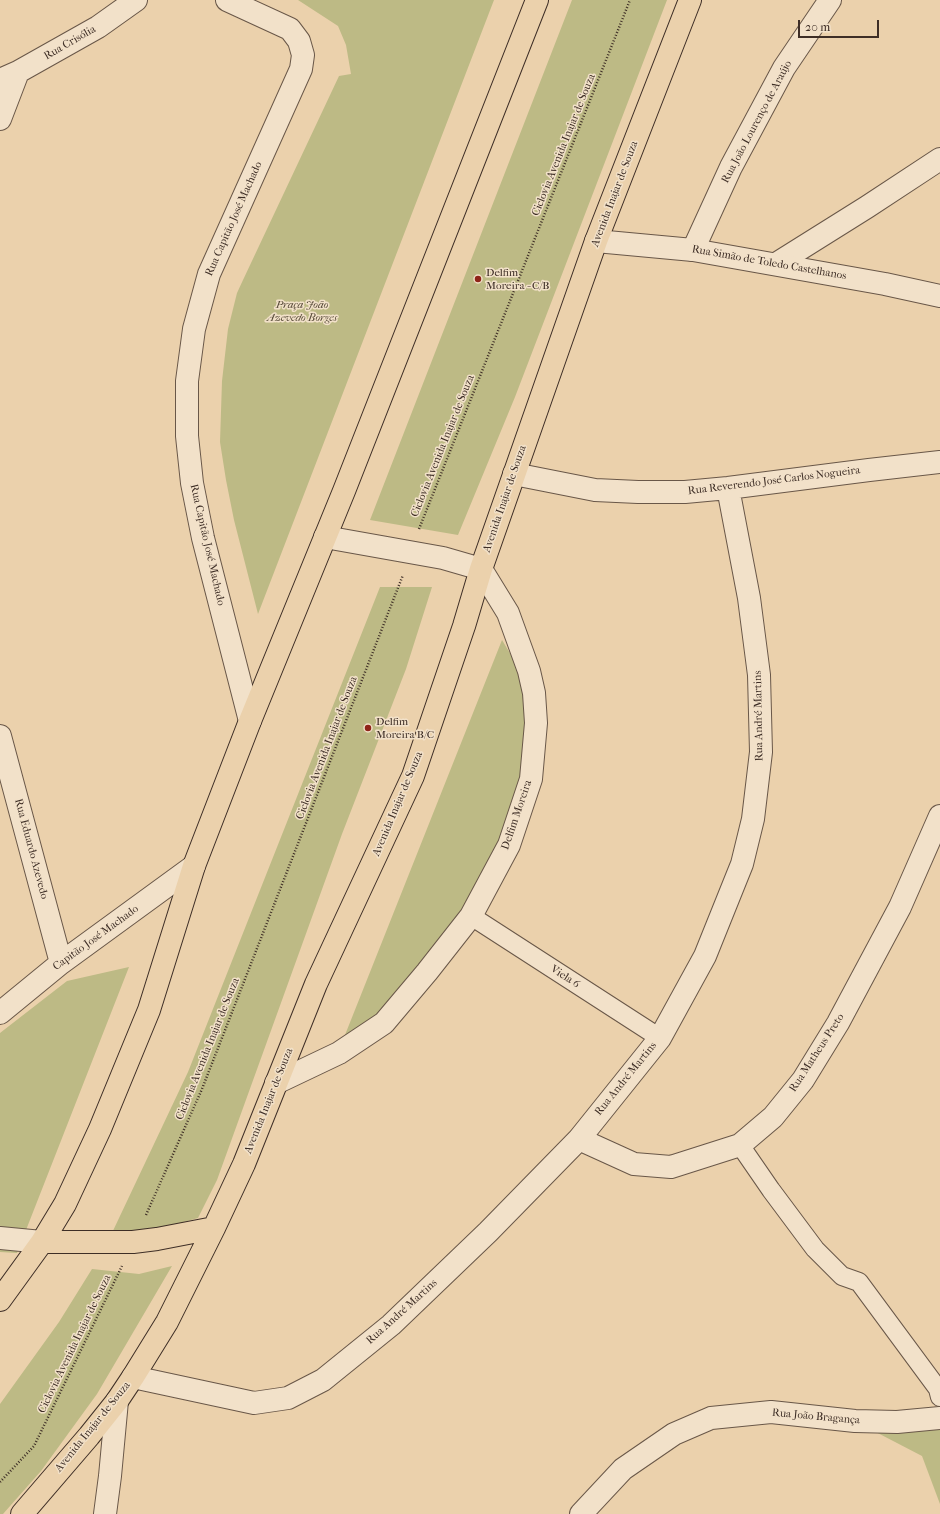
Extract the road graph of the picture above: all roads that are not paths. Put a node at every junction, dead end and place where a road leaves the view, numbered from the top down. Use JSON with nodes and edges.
{"nodes":[{"id":1,"x":136,"y":0,"type":"edge"},
{"id":2,"x":227,"y":0,"type":"edge"},
{"id":3,"x":538,"y":0,"type":"edge"},
{"id":4,"x":690,"y":0,"type":"edge"},
{"id":5,"x":830,"y":0,"type":"edge"},
{"id":6,"x":9,"y":76,"type":"edge"},
{"id":7,"x":0,"y":119,"type":"edge"},
{"id":8,"x":940,"y":158,"type":"edge"},
{"id":9,"x":596,"y":241,"type":"junction"},
{"id":10,"x":693,"y":250,"type":"junction"},
{"id":11,"x":776,"y":264,"type":"junction"},
{"id":12,"x":940,"y":296,"type":"edge"},
{"id":13,"x":940,"y":462,"type":"edge"},
{"id":14,"x":514,"y":474,"type":"junction"},
{"id":15,"x":728,"y":488,"type":"junction"},
{"id":16,"x":325,"y":537,"type":"junction"},
{"id":17,"x":481,"y":569,"type":"junction"},
{"id":18,"x":250,"y":721,"type":"junction"},
{"id":19,"x":0,"y":736,"type":"edge"},
{"id":20,"x":940,"y":816,"type":"edge"},
{"id":21,"x":194,"y":866,"type":"junction"},
{"id":22,"x":471,"y":916,"type":"junction"},
{"id":23,"x":61,"y":963,"type":"junction"},
{"id":24,"x":0,"y":1013,"type":"edge"},
{"id":25,"x":660,"y":1038,"type":"junction"},
{"id":26,"x":276,"y":1082,"type":"junction"},
{"id":27,"x":579,"y":1139,"type":"junction"},
{"id":28,"x":740,"y":1145,"type":"junction"},
{"id":29,"x":214,"y":1228,"type":"junction"},
{"id":30,"x":0,"y":1238,"type":"edge"},
{"id":31,"x":42,"y":1242,"type":"junction"},
{"id":32,"x":0,"y":1300,"type":"edge"},
{"id":33,"x":133,"y":1377,"type":"junction"},
{"id":34,"x":940,"y":1398,"type":"edge"},
{"id":35,"x":117,"y":1401,"type":"junction"},
{"id":36,"x":940,"y":1418,"type":"edge"},
{"id":37,"x":22,"y":1514,"type":"edge"},
{"id":38,"x":105,"y":1514,"type":"edge"},
{"id":39,"x":581,"y":1514,"type":"edge"}],
"edges":[{"from":1,"to":6,"type":"street","name":"Rua Crisólia"},
{"from":2,"to":18,"type":"street","name":"Rua Capitão José Machado"},
{"from":3,"to":16,"type":"main road"},
{"from":4,"to":9,"type":"main road","name":"Avenida Inajar de Souza"},
{"from":5,"to":10,"type":"street","name":"Rua João Lourenço de Araújo"},
{"from":6,"to":7,"type":"street"},
{"from":8,"to":11,"type":"street"},
{"from":9,"to":10,"type":"street","name":"Rua Simão de Toledo Castelhanos"},
{"from":9,"to":14,"type":"main road","name":"Avenida Inajar de Souza"},
{"from":10,"to":11,"type":"street","name":"Rua Simão de Toledo Castelhanos"},
{"from":11,"to":12,"type":"street","name":"Rua Simão de Toledo Castelhanos"},
{"from":13,"to":15,"type":"street","name":"Rua Reverendo José Carlos Nogueira"},
{"from":14,"to":15,"type":"street","name":"Rua Reverendo José Carlos Nogueira"},
{"from":14,"to":17,"type":"main road","name":"Avenida Inajar de Souza"},
{"from":15,"to":25,"type":"street","name":"Rua André Martins"},
{"from":16,"to":17,"type":"street"},
{"from":16,"to":18,"type":"main road"},
{"from":17,"to":22,"type":"street","name":"Delfim Moreira"},
{"from":17,"to":26,"type":"main road","name":"Avenida Inajar de Souza"},
{"from":18,"to":21,"type":"main road"},
{"from":19,"to":23,"type":"street","name":"Rua Eduardo Azevedo"},
{"from":20,"to":28,"type":"street","name":"Rua Matheus Preto"},
{"from":21,"to":23,"type":"street","name":"Capitão José Machado"},
{"from":21,"to":31,"type":"main road"},
{"from":22,"to":25,"type":"street","name":"Viela 6"},
{"from":22,"to":26,"type":"street","name":"Delfim Moreira"},
{"from":23,"to":24,"type":"street","name":"Capitão José Machado"},
{"from":25,"to":27,"type":"street","name":"Rua André Martins"},
{"from":26,"to":29,"type":"main road","name":"Avenida Inajar de Souza"},
{"from":27,"to":28,"type":"street","name":"Rua Matheus Preto"},
{"from":27,"to":33,"type":"street","name":"Rua André Martins"},
{"from":28,"to":34,"type":"street"},
{"from":29,"to":31,"type":"main road"},
{"from":29,"to":33,"type":"main road","name":"Avenida Inajar de Souza"},
{"from":30,"to":31,"type":"street"},
{"from":31,"to":32,"type":"main road"},
{"from":33,"to":35,"type":"main road","name":"Avenida Inajar de Souza"},
{"from":35,"to":37,"type":"main road","name":"Avenida Inajar de Souza"},
{"from":35,"to":38,"type":"street"},
{"from":36,"to":39,"type":"street","name":"Rua João Bragança"}]}
